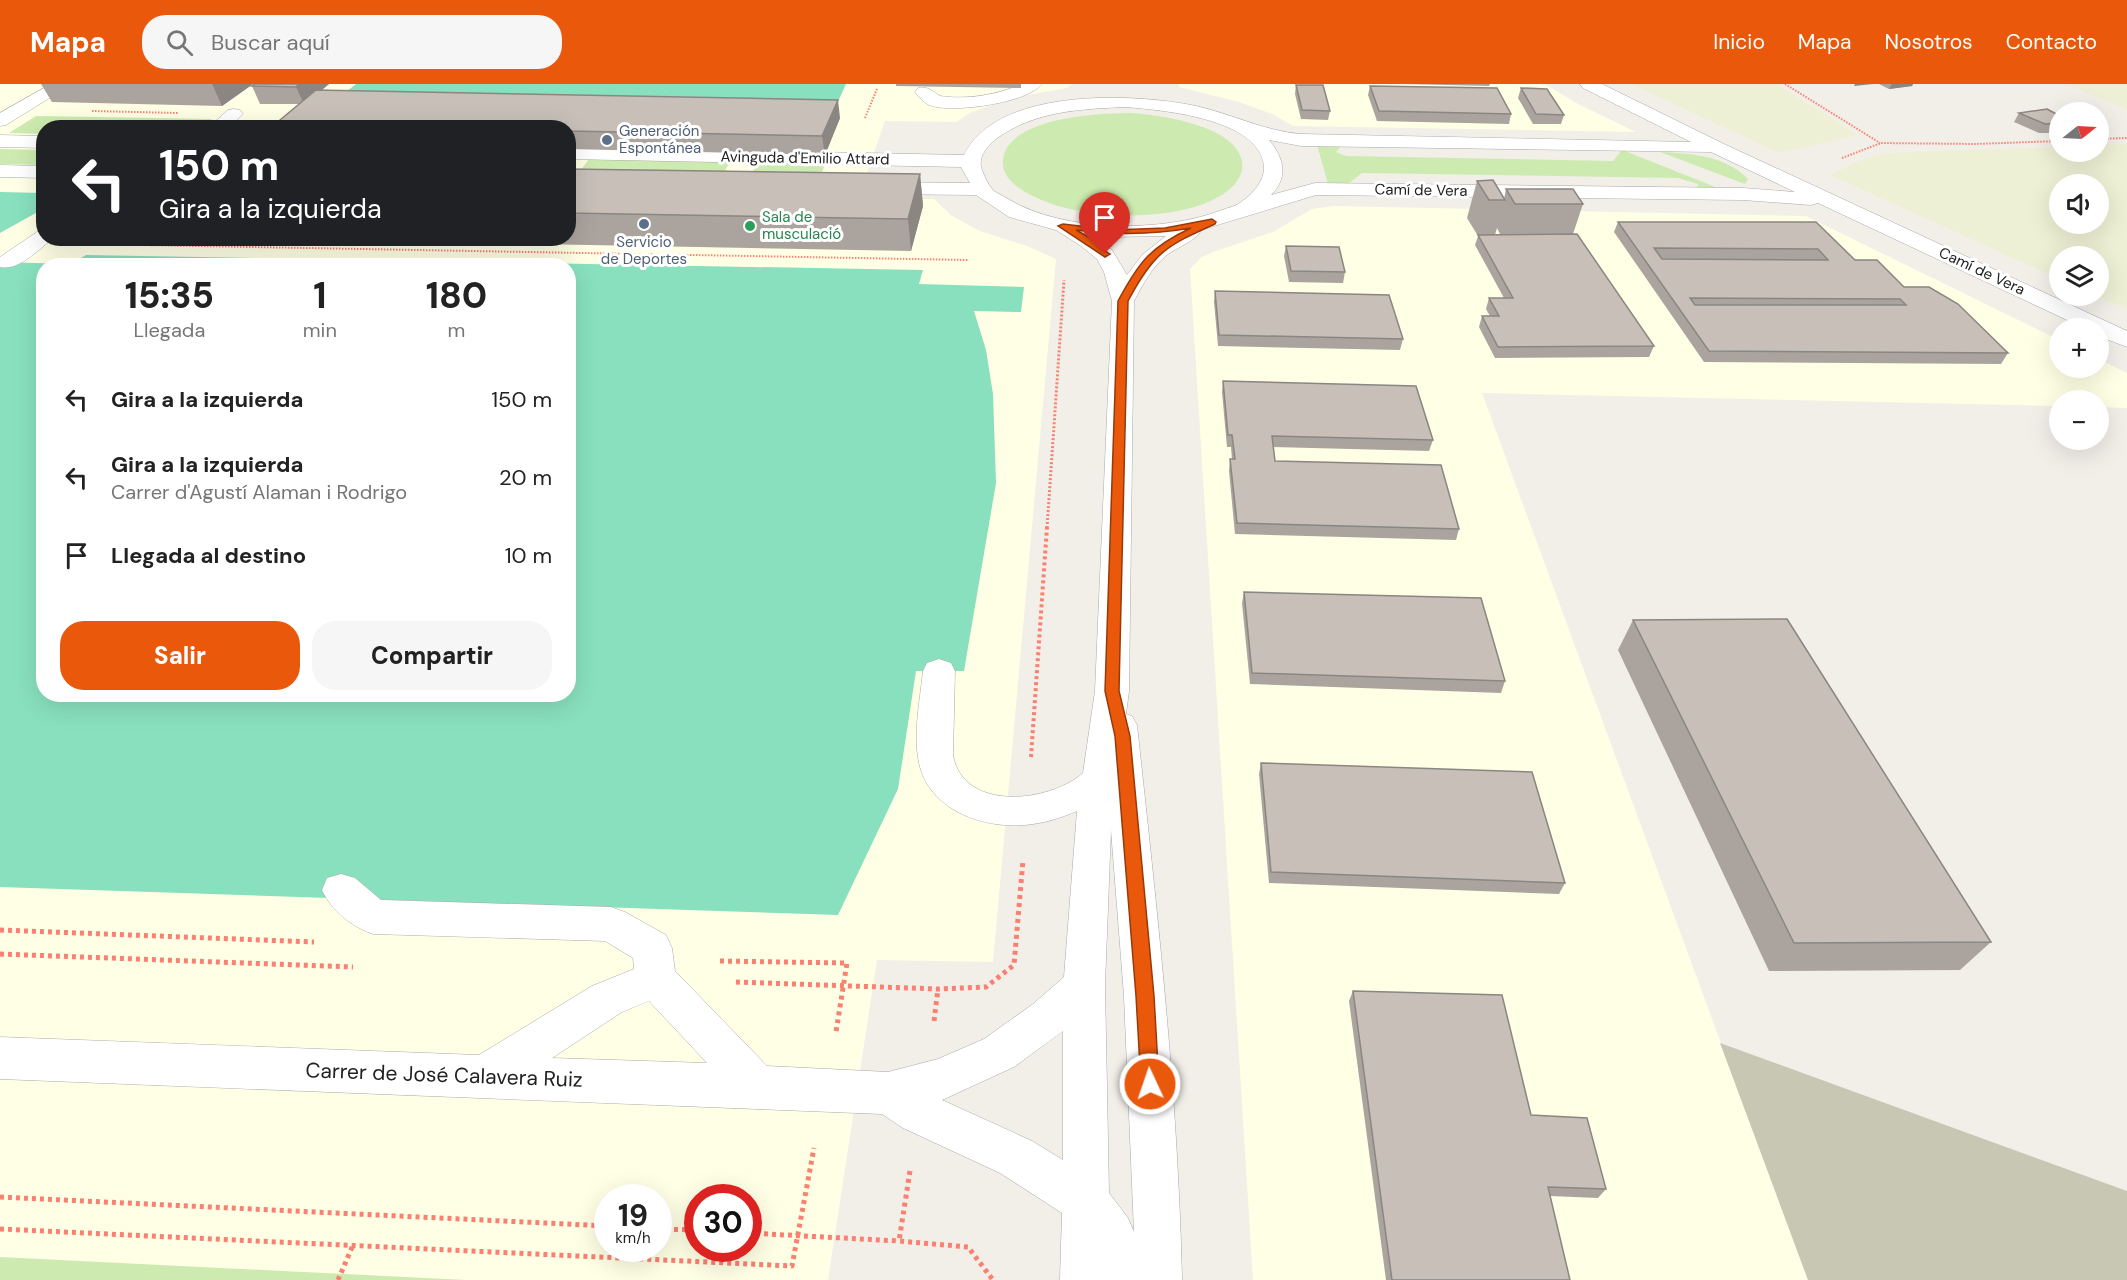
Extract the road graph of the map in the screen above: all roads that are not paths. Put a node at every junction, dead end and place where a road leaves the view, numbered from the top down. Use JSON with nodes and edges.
{"nodes":[{"id":1,"x":63,"y":84,"type":"edge"},
{"id":2,"x":1033,"y":84,"type":"edge"},
{"id":3,"x":1589,"y":84,"type":"edge"},
{"id":4,"x":1110,"y":87,"type":"dead end"},
{"id":5,"x":1144,"y":87,"type":"dead end"},
{"id":6,"x":924,"y":92,"type":"dead end"},
{"id":7,"x":1054,"y":108,"type":"junction"},
{"id":8,"x":0,"y":109,"type":"edge"},
{"id":9,"x":20,"y":110,"type":"junction"},
{"id":10,"x":1197,"y":112,"type":"junction"},
{"id":11,"x":234,"y":114,"type":"road end"},
{"id":12,"x":1653,"y":116,"type":"junction"},
{"id":13,"x":227,"y":120,"type":"edge"},
{"id":14,"x":0,"y":122,"type":"edge"},
{"id":15,"x":1233,"y":124,"type":"junction"},
{"id":16,"x":0,"y":141,"type":"edge"},
{"id":17,"x":36,"y":142,"type":"edge"},
{"id":18,"x":1635,"y":146,"type":"junction"},
{"id":19,"x":1717,"y":148,"type":"junction"},
{"id":20,"x":576,"y":153,"type":"edge"},
{"id":21,"x":970,"y":161,"type":"junction"},
{"id":22,"x":1751,"y":163,"type":"junction"},
{"id":23,"x":0,"y":171,"type":"edge"},
{"id":24,"x":36,"y":172,"type":"edge"},
{"id":25,"x":851,"y":187,"type":"edge"},
{"id":26,"x":981,"y":189,"type":"junction"},
{"id":27,"x":1743,"y":194,"type":"junction"},
{"id":28,"x":1836,"y":203,"type":"junction"},
{"id":29,"x":1246,"y":208,"type":"junction"},
{"id":30,"x":1212,"y":222,"type":"junction"},
{"id":31,"x":1063,"y":226,"type":"junction"},
{"id":32,"x":36,"y":242,"type":"edge"},
{"id":33,"x":7,"y":262,"type":"dead end"},
{"id":34,"x":1123,"y":301,"type":"junction"},
{"id":35,"x":2127,"y":339,"type":"edge"},
{"id":36,"x":939,"y":671,"type":"dead end"},
{"id":37,"x":1112,"y":691,"type":"junction"},
{"id":38,"x":1122,"y":736,"type":"junction"},
{"id":39,"x":1101,"y":777,"type":"junction"},
{"id":40,"x":1027,"y":811,"type":"junction"},
{"id":41,"x":1090,"y":872,"type":"junction"},
{"id":42,"x":341,"y":890,"type":"dead end"},
{"id":43,"x":655,"y":979,"type":"junction"},
{"id":44,"x":1084,"y":985,"type":"junction"},
{"id":45,"x":0,"y":1058,"type":"edge"},
{"id":46,"x":483,"y":1077,"type":"junction"},
{"id":47,"x":757,"y":1086,"type":"junction"},
{"id":48,"x":888,"y":1093,"type":"junction"},
{"id":49,"x":1086,"y":1201,"type":"junction"},
{"id":50,"x":1084,"y":1280,"type":"edge"},
{"id":51,"x":1116,"y":1280,"type":"edge"},
{"id":52,"x":1158,"y":1280,"type":"edge"}],
"edges":[{"from":1,"to":9,"type":"street"},
{"from":2,"to":6,"type":"street"},
{"from":3,"to":12,"type":"street","name":"Camí de Vera"},
{"from":4,"to":7,"type":"street"},
{"from":5,"to":10,"type":"street"},
{"from":7,"to":10,"type":"street"},
{"from":7,"to":21,"type":"street"},
{"from":8,"to":9,"type":"street"},
{"from":9,"to":14,"type":"street"},
{"from":10,"to":15,"type":"street"},
{"from":11,"to":13,"type":"street"},
{"from":12,"to":18,"type":"street","name":"Camí de Vera"},
{"from":12,"to":19,"type":"street","name":"Camí de Vera"},
{"from":15,"to":18,"type":"street","name":"Camí de Vera"},
{"from":15,"to":29,"type":"street"},
{"from":16,"to":17,"type":"street"},
{"from":18,"to":19,"type":"street","name":"Camí de Vera"},
{"from":19,"to":22,"type":"street","name":"Camí de Vera"},
{"from":20,"to":21,"type":"street","name":"Avinguda d'Emilio Attard"},
{"from":21,"to":26,"type":"street"},
{"from":22,"to":27,"type":"street"},
{"from":22,"to":28,"type":"street","name":"Camí de Vera"},
{"from":23,"to":24,"type":"street"},
{"from":25,"to":26,"type":"street","name":"Avinguda d'Emilio Attard"},
{"from":26,"to":31,"type":"street"},
{"from":27,"to":28,"type":"street","name":"Camí de Vera"},
{"from":27,"to":29,"type":"street","name":"Camí de Vera"},
{"from":28,"to":35,"type":"street","name":"Camí de Vera"},
{"from":29,"to":30,"type":"street"},
{"from":30,"to":31,"type":"street"},
{"from":30,"to":34,"type":"street"},
{"from":31,"to":34,"type":"street"},
{"from":32,"to":33,"type":"street"},
{"from":34,"to":37,"type":"street"},
{"from":36,"to":40,"type":"street"},
{"from":37,"to":38,"type":"street"},
{"from":37,"to":39,"type":"street"},
{"from":38,"to":39,"type":"street"},
{"from":38,"to":52,"type":"street"},
{"from":39,"to":40,"type":"street"},
{"from":39,"to":41,"type":"street"},
{"from":40,"to":41,"type":"street"},
{"from":41,"to":44,"type":"street"},
{"from":42,"to":43,"type":"street"},
{"from":43,"to":46,"type":"street"},
{"from":43,"to":47,"type":"street"},
{"from":44,"to":48,"type":"street","name":"Carrer de José Calavera Ruiz"},
{"from":44,"to":49,"type":"street"},
{"from":45,"to":46,"type":"street","name":"Carrer de José Calavera Ruiz"},
{"from":46,"to":47,"type":"street","name":"Carrer de José Calavera Ruiz"},
{"from":47,"to":48,"type":"street","name":"Carrer de José Calavera Ruiz"},
{"from":48,"to":49,"type":"street","name":"Carrer de José Calavera Ruiz"},
{"from":49,"to":50,"type":"street"},
{"from":49,"to":51,"type":"street"}]}
